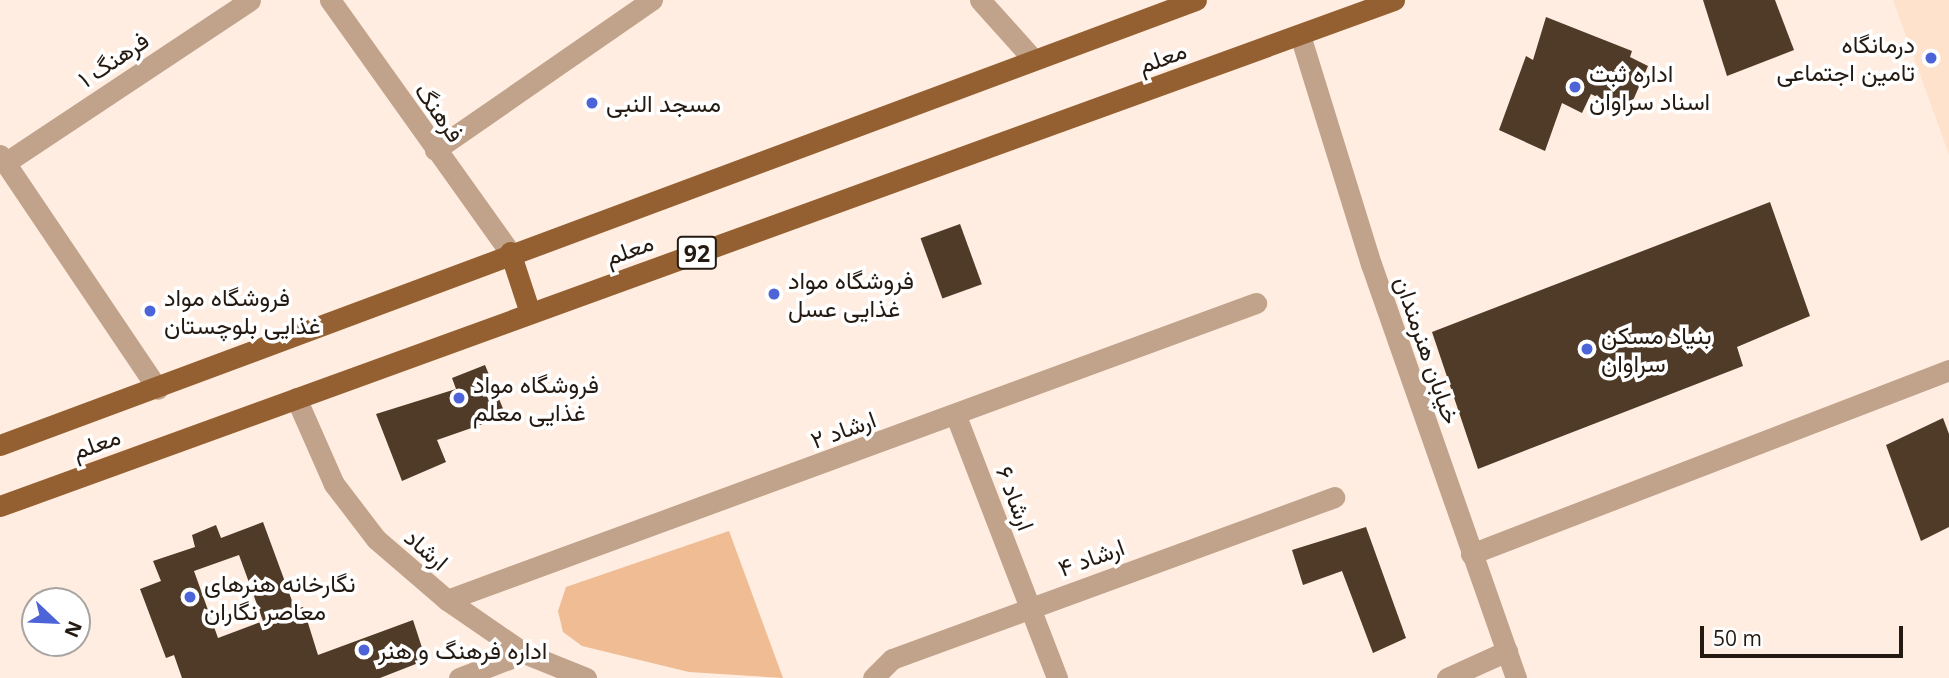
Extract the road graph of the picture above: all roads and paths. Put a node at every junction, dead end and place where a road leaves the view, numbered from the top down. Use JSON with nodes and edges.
{"nodes":[{"id":1,"x":250,"y":0,"type":"edge"},
{"id":2,"x":330,"y":0,"type":"edge"},
{"id":3,"x":652,"y":0,"type":"edge"},
{"id":4,"x":980,"y":0,"type":"edge"},
{"id":5,"x":1195,"y":0,"type":"edge"},
{"id":6,"x":1394,"y":0,"type":"edge"},
{"id":7,"x":1300,"y":35,"type":"junction"},
{"id":8,"x":1033,"y":60,"type":"junction"},
{"id":9,"x":435,"y":150,"type":"junction"},
{"id":10,"x":3,"y":159,"type":"edge"},
{"id":11,"x":510,"y":252,"type":"junction"},
{"id":12,"x":1256,"y":303,"type":"dead end"},
{"id":13,"x":530,"y":313,"type":"junction"},
{"id":14,"x":1949,"y":370,"type":"edge"},
{"id":15,"x":158,"y":389,"type":"junction"},
{"id":16,"x":296,"y":398,"type":"junction"},
{"id":17,"x":956,"y":416,"type":"junction"},
{"id":18,"x":0,"y":445,"type":"edge"},
{"id":19,"x":1334,"y":497,"type":"dead end"},
{"id":20,"x":0,"y":506,"type":"edge"},
{"id":21,"x":1471,"y":554,"type":"junction"},
{"id":22,"x":447,"y":600,"type":"junction"},
{"id":23,"x":1031,"y":606,"type":"junction"},
{"id":24,"x":1507,"y":651,"type":"junction"},
{"id":25,"x":524,"y":653,"type":"junction"},
{"id":26,"x":459,"y":678,"type":"edge"},
{"id":27,"x":586,"y":678,"type":"edge"},
{"id":28,"x":873,"y":678,"type":"edge"},
{"id":29,"x":1057,"y":678,"type":"edge"},
{"id":30,"x":1447,"y":678,"type":"edge"},
{"id":31,"x":1516,"y":678,"type":"edge"}],
"edges":[{"from":1,"to":10,"type":"street","name":"فرهنگ ۱"},
{"from":2,"to":9,"type":"street","name":"فرهنگ"},
{"from":3,"to":9,"type":"street"},
{"from":4,"to":8,"type":"street"},
{"from":5,"to":8,"type":"main road","name":"معلم"},
{"from":6,"to":7,"type":"main road","name":"معلم","number":"92"},
{"from":7,"to":13,"type":"main road","name":"معلم","number":"92"},
{"from":7,"to":21,"type":"street","name":"خیابان هنرمندان"},
{"from":8,"to":11,"type":"main road","name":"معلم"},
{"from":9,"to":11,"type":"street","name":"فرهنگ"},
{"from":10,"to":15,"type":"street"},
{"from":11,"to":13,"type":"main road"},
{"from":11,"to":15,"type":"main road","name":"معلم"},
{"from":12,"to":17,"type":"street","name":"ارشاد ۲"},
{"from":13,"to":16,"type":"main road","name":"معلم","number":"92"},
{"from":14,"to":21,"type":"street"},
{"from":15,"to":18,"type":"main road","name":"معلم"},
{"from":16,"to":20,"type":"main road","name":"معلم","number":"92"},
{"from":16,"to":22,"type":"street","name":"ارشاد"},
{"from":17,"to":22,"type":"street","name":"ارشاد ۲"},
{"from":17,"to":23,"type":"street","name":"ارشاد ۶"},
{"from":19,"to":23,"type":"street","name":"ارشاد ۴"},
{"from":21,"to":24,"type":"street","name":"خیابان هنرمندان"},
{"from":22,"to":25,"type":"street","name":"ارشاد"},
{"from":23,"to":28,"type":"street","name":"ارشاد ۴"},
{"from":23,"to":29,"type":"street","name":"ارشاد ۶"},
{"from":24,"to":30,"type":"street"},
{"from":24,"to":31,"type":"street","name":"خیابان هنرمندان"},
{"from":25,"to":26,"type":"street"},
{"from":25,"to":27,"type":"street","name":"ارشاد"}]}
